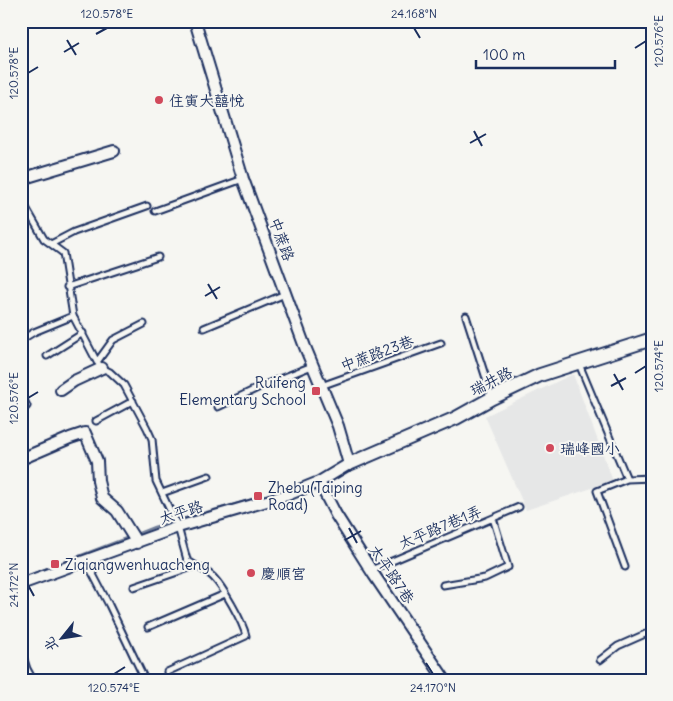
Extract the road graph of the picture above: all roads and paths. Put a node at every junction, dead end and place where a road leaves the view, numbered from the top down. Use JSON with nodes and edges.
{"nodes":[{"id":1,"x":195,"y":21,"type":"edge"},
{"id":2,"x":114,"y":151,"type":"dead end"},
{"id":3,"x":21,"y":179,"type":"edge"},
{"id":4,"x":243,"y":179,"type":"junction"},
{"id":5,"x":21,"y":199,"type":"edge"},
{"id":6,"x":147,"y":206,"type":"dead end"},
{"id":7,"x":156,"y":211,"type":"dead end"},
{"id":8,"x":51,"y":244,"type":"junction"},
{"id":9,"x":158,"y":257,"type":"dead end"},
{"id":10,"x":67,"y":287,"type":"junction"},
{"id":11,"x":286,"y":293,"type":"junction"},
{"id":12,"x":73,"y":316,"type":"junction"},
{"id":13,"x":466,"y":316,"type":"dead end"},
{"id":14,"x":144,"y":324,"type":"dead end"},
{"id":15,"x":204,"y":328,"type":"dead end"},
{"id":16,"x":83,"y":333,"type":"junction"},
{"id":17,"x":652,"y":339,"type":"edge"},
{"id":18,"x":21,"y":340,"type":"edge"},
{"id":19,"x":441,"y":342,"type":"dead end"},
{"id":20,"x":47,"y":356,"type":"dead end"},
{"id":21,"x":579,"y":363,"type":"junction"},
{"id":22,"x":100,"y":365,"type":"junction"},
{"id":23,"x":313,"y":366,"type":"junction"},
{"id":24,"x":321,"y":386,"type":"junction"},
{"id":25,"x":61,"y":390,"type":"dead end"},
{"id":26,"x":21,"y":394,"type":"edge"},
{"id":27,"x":492,"y":398,"type":"junction"},
{"id":28,"x":133,"y":401,"type":"junction"},
{"id":29,"x":218,"y":407,"type":"dead end"},
{"id":30,"x":21,"y":412,"type":"edge"},
{"id":31,"x":96,"y":421,"type":"dead end"},
{"id":32,"x":21,"y":459,"type":"edge"},
{"id":33,"x":349,"y":464,"type":"junction"},
{"id":34,"x":209,"y":476,"type":"dead end"},
{"id":35,"x":627,"y":478,"type":"junction"},
{"id":36,"x":652,"y":478,"type":"edge"},
{"id":37,"x":319,"y":482,"type":"junction"},
{"id":38,"x":162,"y":493,"type":"junction"},
{"id":39,"x":519,"y":507,"type":"dead end"},
{"id":40,"x":493,"y":518,"type":"junction"},
{"id":41,"x":178,"y":527,"type":"junction"},
{"id":42,"x":137,"y":543,"type":"junction"},
{"id":43,"x":86,"y":561,"type":"junction"},
{"id":44,"x":195,"y":566,"type":"junction"},
{"id":45,"x":625,"y":567,"type":"dead end"},
{"id":46,"x":371,"y":570,"type":"junction"},
{"id":47,"x":21,"y":584,"type":"edge"},
{"id":48,"x":443,"y":585,"type":"dead end"},
{"id":49,"x":134,"y":587,"type":"dead end"},
{"id":50,"x":225,"y":594,"type":"junction"},
{"id":51,"x":148,"y":627,"type":"dead end"},
{"id":52,"x":652,"y":631,"type":"edge"},
{"id":53,"x":21,"y":650,"type":"edge"},
{"id":54,"x":600,"y":660,"type":"dead end"},
{"id":55,"x":167,"y":672,"type":"dead end"},
{"id":56,"x":33,"y":680,"type":"edge"},
{"id":57,"x":145,"y":680,"type":"edge"},
{"id":58,"x":445,"y":680,"type":"edge"}],
"edges":[{"from":1,"to":4,"type":"street","name":"中蔗路"},
{"from":2,"to":3,"type":"street"},
{"from":4,"to":7,"type":"lane"},
{"from":4,"to":11,"type":"street","name":"中蔗路"},
{"from":5,"to":8,"type":"lane"},
{"from":6,"to":8,"type":"lane"},
{"from":8,"to":10,"type":"lane"},
{"from":9,"to":10,"type":"lane"},
{"from":10,"to":12,"type":"lane"},
{"from":11,"to":15,"type":"lane"},
{"from":11,"to":23,"type":"street","name":"中蔗路"},
{"from":12,"to":16,"type":"lane"},
{"from":12,"to":18,"type":"lane"},
{"from":13,"to":27,"type":"lane"},
{"from":14,"to":22,"type":"lane"},
{"from":16,"to":20,"type":"lane"},
{"from":16,"to":22,"type":"lane"},
{"from":17,"to":21,"type":"street","name":"瑞井路"},
{"from":19,"to":24,"type":"lane","name":"中蔗路23巷"},
{"from":21,"to":27,"type":"street","name":"瑞井路"},
{"from":21,"to":35,"type":"lane"},
{"from":22,"to":25,"type":"street"},
{"from":22,"to":28,"type":"lane"},
{"from":23,"to":24,"type":"street","name":"中蔗路"},
{"from":23,"to":29,"type":"lane"},
{"from":24,"to":33,"type":"street","name":"中蔗路"},
{"from":26,"to":30,"type":"lane"},
{"from":27,"to":33,"type":"street","name":"瑞井路"},
{"from":28,"to":31,"type":"lane"},
{"from":28,"to":38,"type":"lane"},
{"from":32,"to":42,"type":"street"},
{"from":33,"to":37,"type":"street","name":"太平路"},
{"from":34,"to":38,"type":"lane"},
{"from":35,"to":36,"type":"lane"},
{"from":35,"to":45,"type":"lane"},
{"from":37,"to":41,"type":"street","name":"太平路"},
{"from":37,"to":46,"type":"street","name":"太平路7巷"},
{"from":38,"to":41,"type":"lane"},
{"from":39,"to":40,"type":"lane","name":"太平路7巷1弄"},
{"from":40,"to":46,"type":"lane","name":"太平路7巷1弄"},
{"from":40,"to":48,"type":"lane"},
{"from":41,"to":42,"type":"street","name":"太平路"},
{"from":41,"to":44,"type":"lane"},
{"from":42,"to":43,"type":"street","name":"太平路"},
{"from":43,"to":47,"type":"street","name":"太平路"},
{"from":43,"to":57,"type":"lane"},
{"from":44,"to":49,"type":"lane"},
{"from":44,"to":50,"type":"lane"},
{"from":46,"to":58,"type":"street","name":"太平路7巷"},
{"from":50,"to":51,"type":"lane"},
{"from":50,"to":55,"type":"lane"},
{"from":52,"to":54,"type":"lane"},
{"from":53,"to":56,"type":"lane"}]}
